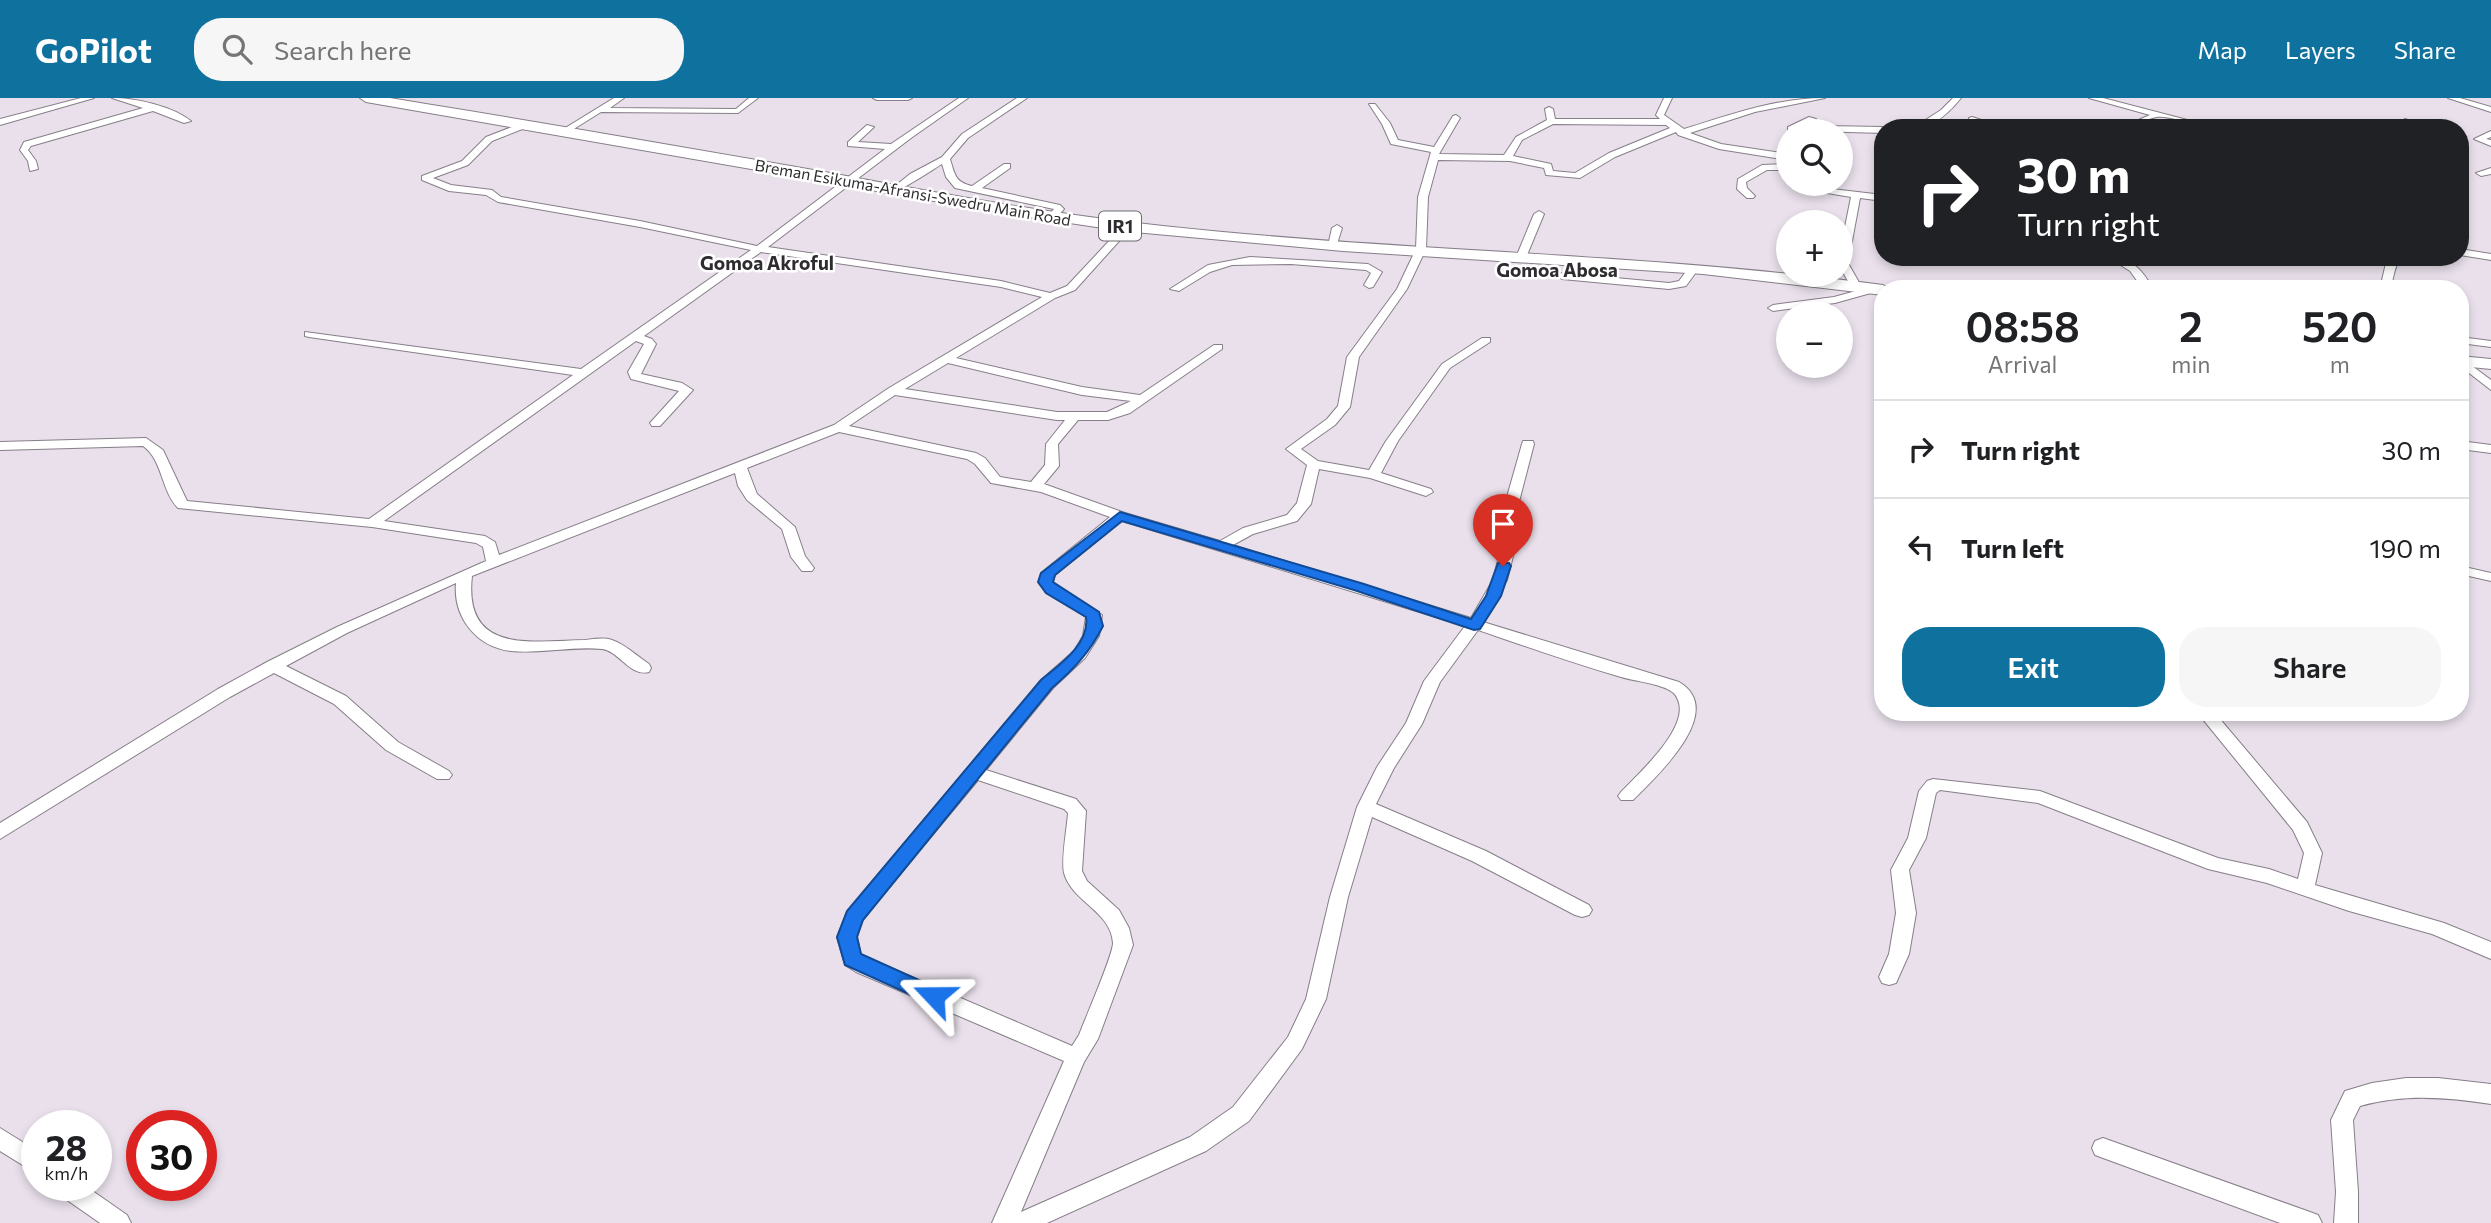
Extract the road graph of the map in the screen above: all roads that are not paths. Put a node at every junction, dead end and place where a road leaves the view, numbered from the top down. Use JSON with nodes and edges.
{"nodes":[{"id":1,"x":90,"y":98,"type":"edge"},
{"id":2,"x":116,"y":98,"type":"edge"},
{"id":3,"x":366,"y":98,"type":"edge"},
{"id":4,"x":620,"y":98,"type":"edge"},
{"id":5,"x":754,"y":98,"type":"edge"},
{"id":6,"x":877,"y":98,"type":"edge"},
{"id":7,"x":908,"y":98,"type":"edge"},
{"id":8,"x":964,"y":98,"type":"edge"},
{"id":9,"x":1023,"y":98,"type":"edge"},
{"id":10,"x":1668,"y":98,"type":"edge"},
{"id":11,"x":1821,"y":98,"type":"edge"},
{"id":12,"x":1957,"y":98,"type":"edge"},
{"id":13,"x":2094,"y":98,"type":"edge"},
{"id":14,"x":2452,"y":98,"type":"edge"},
{"id":15,"x":1372,"y":106,"type":"dead end"},
{"id":16,"x":153,"y":108,"type":"junction"},
{"id":17,"x":1549,"y":109,"type":"dead end"},
{"id":18,"x":599,"y":110,"type":"junction"},
{"id":19,"x":2491,"y":110,"type":"edge"},
{"id":20,"x":2158,"y":114,"type":"junction"},
{"id":21,"x":1456,"y":118,"type":"dead end"},
{"id":22,"x":1932,"y":119,"type":"edge"},
{"id":23,"x":2146,"y":119,"type":"edge"},
{"id":24,"x":2178,"y":119,"type":"edge"},
{"id":25,"x":187,"y":121,"type":"dead end"},
{"id":26,"x":1550,"y":121,"type":"junction"},
{"id":27,"x":0,"y":122,"type":"edge"},
{"id":28,"x":527,"y":124,"type":"junction"},
{"id":29,"x":870,"y":127,"type":"dead end"},
{"id":30,"x":1674,"y":128,"type":"junction"},
{"id":31,"x":1853,"y":129,"type":"edge"},
{"id":32,"x":566,"y":130,"type":"junction"},
{"id":33,"x":1874,"y":130,"type":"edge"},
{"id":34,"x":2491,"y":134,"type":"edge"},
{"id":35,"x":2491,"y":143,"type":"edge"},
{"id":36,"x":892,"y":148,"type":"junction"},
{"id":37,"x":1435,"y":153,"type":"junction"},
{"id":38,"x":1776,"y":155,"type":"edge"},
{"id":39,"x":945,"y":159,"type":"junction"},
{"id":40,"x":1507,"y":159,"type":"junction"},
{"id":41,"x":1007,"y":166,"type":"dead end"},
{"id":42,"x":1776,"y":167,"type":"edge"},
{"id":43,"x":33,"y":169,"type":"dead end"},
{"id":44,"x":848,"y":181,"type":"junction"},
{"id":45,"x":897,"y":190,"type":"junction"},
{"id":46,"x":971,"y":190,"type":"junction"},
{"id":47,"x":1853,"y":195,"type":"edge"},
{"id":48,"x":1750,"y":196,"type":"dead end"},
{"id":49,"x":1856,"y":196,"type":"junction"},
{"id":50,"x":1874,"y":197,"type":"edge"},
{"id":51,"x":956,"y":202,"type":"junction"},
{"id":52,"x":1539,"y":214,"type":"dead end"},
{"id":53,"x":1052,"y":217,"type":"junction"},
{"id":54,"x":1127,"y":227,"type":"junction"},
{"id":55,"x":1337,"y":228,"type":"dead end"},
{"id":56,"x":1312,"y":243,"type":"junction"},
{"id":57,"x":1332,"y":244,"type":"junction"},
{"id":58,"x":758,"y":249,"type":"junction"},
{"id":59,"x":1421,"y":249,"type":"junction"},
{"id":60,"x":2469,"y":254,"type":"edge"},
{"id":61,"x":1522,"y":255,"type":"junction"},
{"id":62,"x":2491,"y":257,"type":"edge"},
{"id":63,"x":1307,"y":263,"type":"junction"},
{"id":64,"x":2130,"y":266,"type":"edge"},
{"id":65,"x":1694,"y":268,"type":"junction"},
{"id":66,"x":1562,"y":276,"type":"dead end"},
{"id":67,"x":2143,"y":280,"type":"edge"},
{"id":68,"x":1368,"y":285,"type":"dead end"},
{"id":69,"x":1856,"y":286,"type":"junction"},
{"id":70,"x":1175,"y":289,"type":"dead end"},
{"id":71,"x":1874,"y":289,"type":"edge"},
{"id":72,"x":1874,"y":291,"type":"edge"},
{"id":73,"x":1051,"y":296,"type":"junction"},
{"id":74,"x":1773,"y":308,"type":"dead end"},
{"id":75,"x":309,"y":334,"type":"dead end"},
{"id":76,"x":635,"y":337,"type":"junction"},
{"id":77,"x":1486,"y":340,"type":"dead end"},
{"id":78,"x":2469,"y":341,"type":"edge"},
{"id":79,"x":2491,"y":344,"type":"edge"},
{"id":80,"x":1218,"y":347,"type":"dead end"},
{"id":81,"x":947,"y":359,"type":"junction"},
{"id":82,"x":2469,"y":362,"type":"edge"},
{"id":83,"x":2491,"y":364,"type":"edge"},
{"id":84,"x":2469,"y":368,"type":"edge"},
{"id":85,"x":583,"y":373,"type":"junction"},
{"id":86,"x":2491,"y":386,"type":"edge"},
{"id":87,"x":893,"y":391,"type":"junction"},
{"id":88,"x":1143,"y":399,"type":"junction"},
{"id":89,"x":1073,"y":418,"type":"junction"},
{"id":90,"x":656,"y":423,"type":"dead end"},
{"id":91,"x":838,"y":428,"type":"junction"},
{"id":92,"x":1528,"y":444,"type":"dead end"},
{"id":93,"x":0,"y":446,"type":"edge"},
{"id":94,"x":2469,"y":446,"type":"edge"},
{"id":95,"x":2491,"y":449,"type":"edge"},
{"id":96,"x":1314,"y":464,"type":"junction"},
{"id":97,"x":739,"y":465,"type":"junction"},
{"id":98,"x":1373,"y":475,"type":"junction"},
{"id":99,"x":1035,"y":486,"type":"junction"},
{"id":100,"x":1426,"y":492,"type":"dead end"},
{"id":101,"x":1120,"y":516,"type":"junction"},
{"id":102,"x":372,"y":523,"type":"junction"},
{"id":103,"x":1220,"y":547,"type":"junction"},
{"id":104,"x":494,"y":563,"type":"junction"},
{"id":105,"x":807,"y":568,"type":"dead end"},
{"id":106,"x":2469,"y":571,"type":"edge"},
{"id":107,"x":465,"y":574,"type":"junction"},
{"id":108,"x":2491,"y":577,"type":"edge"},
{"id":109,"x":1474,"y":625,"type":"junction"},
{"id":110,"x":273,"y":666,"type":"junction"},
{"id":111,"x":643,"y":668,"type":"dead end"},
{"id":112,"x":2213,"y":721,"type":"edge"},
{"id":113,"x":974,"y":772,"type":"junction"},
{"id":114,"x":443,"y":775,"type":"dead end"},
{"id":115,"x":1627,"y":796,"type":"dead end"},
{"id":116,"x":1366,"y":807,"type":"junction"},
{"id":117,"x":0,"y":832,"type":"edge"},
{"id":118,"x":2305,"y":887,"type":"junction"},
{"id":119,"x":1582,"y":909,"type":"dead end"},
{"id":120,"x":2491,"y":951,"type":"edge"},
{"id":121,"x":1889,"y":977,"type":"dead end"},
{"id":122,"x":1076,"y":1057,"type":"junction"},
{"id":123,"x":2491,"y":1094,"type":"edge"},
{"id":124,"x":0,"y":1138,"type":"edge"},
{"id":125,"x":2103,"y":1148,"type":"dead end"},
{"id":126,"x":21,"y":1153,"type":"edge"},
{"id":127,"x":88,"y":1201,"type":"edge"},
{"id":128,"x":119,"y":1223,"type":"edge"},
{"id":129,"x":1004,"y":1223,"type":"edge"},
{"id":130,"x":1021,"y":1223,"type":"edge"},
{"id":131,"x":2310,"y":1223,"type":"edge"},
{"id":132,"x":2346,"y":1223,"type":"edge"}],
"edges":[{"from":1,"to":27,"type":"street"},
{"from":2,"to":16,"type":"street"},
{"from":3,"to":28,"type":"main road","name":"Breman Esikuma-Afransi-Swedru Main Road","number":"IR1"},
{"from":4,"to":18,"type":"street"},
{"from":5,"to":18,"type":"street"},
{"from":6,"to":7,"type":"street"},
{"from":8,"to":36,"type":"street"},
{"from":9,"to":39,"type":"street"},
{"from":10,"to":30,"type":"street"},
{"from":11,"to":30,"type":"street"},
{"from":12,"to":22,"type":"street"},
{"from":13,"to":20,"type":"street"},
{"from":14,"to":19,"type":"street"},
{"from":15,"to":37,"type":"street"},
{"from":16,"to":25,"type":"street"},
{"from":16,"to":43,"type":"street"},
{"from":17,"to":26,"type":"street"},
{"from":18,"to":32,"type":"street"},
{"from":20,"to":23,"type":"street"},
{"from":20,"to":24,"type":"street"},
{"from":21,"to":37,"type":"street"},
{"from":26,"to":30,"type":"street"},
{"from":26,"to":40,"type":"street"},
{"from":28,"to":32,"type":"main road","name":"Breman Esikuma-Afransi-Swedru Main Road","number":"IR1"},
{"from":28,"to":58,"type":"street"},
{"from":29,"to":36,"type":"street"},
{"from":30,"to":38,"type":"street"},
{"from":30,"to":40,"type":"street"},
{"from":31,"to":33,"type":"street"},
{"from":32,"to":44,"type":"main road","name":"Breman Esikuma-Afransi-Swedru Main Road","number":"IR1"},
{"from":34,"to":35,"type":"street"},
{"from":36,"to":44,"type":"street"},
{"from":37,"to":40,"type":"street"},
{"from":37,"to":59,"type":"street"},
{"from":39,"to":45,"type":"street"},
{"from":39,"to":46,"type":"street"},
{"from":41,"to":46,"type":"street"},
{"from":42,"to":48,"type":"street"},
{"from":44,"to":45,"type":"main road","name":"Breman Esikuma-Afransi-Swedru Main Road","number":"IR1"},
{"from":44,"to":58,"type":"street"},
{"from":45,"to":51,"type":"main road","name":"Breman Esikuma-Afransi-Swedru Main Road","number":"IR1"},
{"from":46,"to":51,"type":"street"},
{"from":46,"to":53,"type":"street"},
{"from":47,"to":49,"type":"street"},
{"from":49,"to":50,"type":"street"},
{"from":49,"to":69,"type":"street"},
{"from":51,"to":53,"type":"main road","name":"Breman Esikuma-Afransi-Swedru Main Road","number":"IR1"},
{"from":52,"to":61,"type":"street"},
{"from":53,"to":54,"type":"main road","name":"Breman Esikuma-Afransi-Swedru Main Road","number":"IR1"},
{"from":54,"to":56,"type":"main road","name":"Breman Esikuma-Afransi-Swedru Main Road","number":"IR1"},
{"from":54,"to":73,"type":"street"},
{"from":55,"to":57,"type":"street"},
{"from":56,"to":57,"type":"main road","name":"Breman Esikuma-Afransi-Swedru Main Road","number":"IR1"},
{"from":56,"to":63,"type":"street"},
{"from":57,"to":59,"type":"main road","name":"Breman Esikuma-Afransi-Swedru Main Road","number":"IR1"},
{"from":58,"to":73,"type":"street"},
{"from":58,"to":76,"type":"street"},
{"from":59,"to":61,"type":"main road","name":"Breman Esikuma-Afransi-Swedru Main Road","number":"IR1"},
{"from":59,"to":96,"type":"street"},
{"from":60,"to":62,"type":"street"},
{"from":61,"to":65,"type":"main road","name":"Breman Esikuma-Afransi-Swedru Main Road","number":"IR1"},
{"from":63,"to":68,"type":"street"},
{"from":63,"to":70,"type":"street"},
{"from":64,"to":67,"type":"street"},
{"from":65,"to":66,"type":"street"},
{"from":65,"to":69,"type":"main road","name":"Breman Esikuma-Afransi-Swedru Main Road","number":"IR1"},
{"from":69,"to":71,"type":"main road","name":"Breman Esikuma-Afransi-Swedru Main Road","number":"IR1"},
{"from":72,"to":74,"type":"street"},
{"from":73,"to":81,"type":"street"},
{"from":75,"to":85,"type":"street"},
{"from":76,"to":85,"type":"street"},
{"from":76,"to":90,"type":"street"},
{"from":77,"to":98,"type":"street"},
{"from":78,"to":79,"type":"street"},
{"from":80,"to":88,"type":"street"},
{"from":81,"to":87,"type":"street"},
{"from":81,"to":88,"type":"street"},
{"from":82,"to":83,"type":"main road"},
{"from":84,"to":86,"type":"street"},
{"from":85,"to":102,"type":"street"},
{"from":87,"to":89,"type":"street"},
{"from":87,"to":91,"type":"street"},
{"from":88,"to":89,"type":"street"},
{"from":89,"to":99,"type":"street"},
{"from":91,"to":97,"type":"street"},
{"from":91,"to":99,"type":"street"},
{"from":92,"to":109,"type":"street"},
{"from":93,"to":102,"type":"street"},
{"from":94,"to":95,"type":"street"},
{"from":96,"to":98,"type":"street"},
{"from":96,"to":103,"type":"street"},
{"from":97,"to":104,"type":"street"},
{"from":97,"to":105,"type":"street"},
{"from":98,"to":100,"type":"street"},
{"from":99,"to":101,"type":"street"},
{"from":101,"to":103,"type":"street"},
{"from":101,"to":113,"type":"street"},
{"from":102,"to":104,"type":"street"},
{"from":103,"to":109,"type":"street"},
{"from":104,"to":107,"type":"street"},
{"from":106,"to":108,"type":"street"},
{"from":107,"to":110,"type":"street"},
{"from":107,"to":111,"type":"street"},
{"from":109,"to":115,"type":"street"},
{"from":109,"to":116,"type":"street"},
{"from":110,"to":114,"type":"street"},
{"from":110,"to":117,"type":"street"},
{"from":112,"to":118,"type":"street"},
{"from":113,"to":122,"type":"street"},
{"from":113,"to":122,"type":"street"},
{"from":116,"to":119,"type":"street"},
{"from":116,"to":130,"type":"street"},
{"from":118,"to":120,"type":"street"},
{"from":118,"to":121,"type":"street"},
{"from":122,"to":129,"type":"street"},
{"from":123,"to":132,"type":"street"},
{"from":124,"to":126,"type":"street"},
{"from":125,"to":131,"type":"street"},
{"from":127,"to":128,"type":"street"}]}
